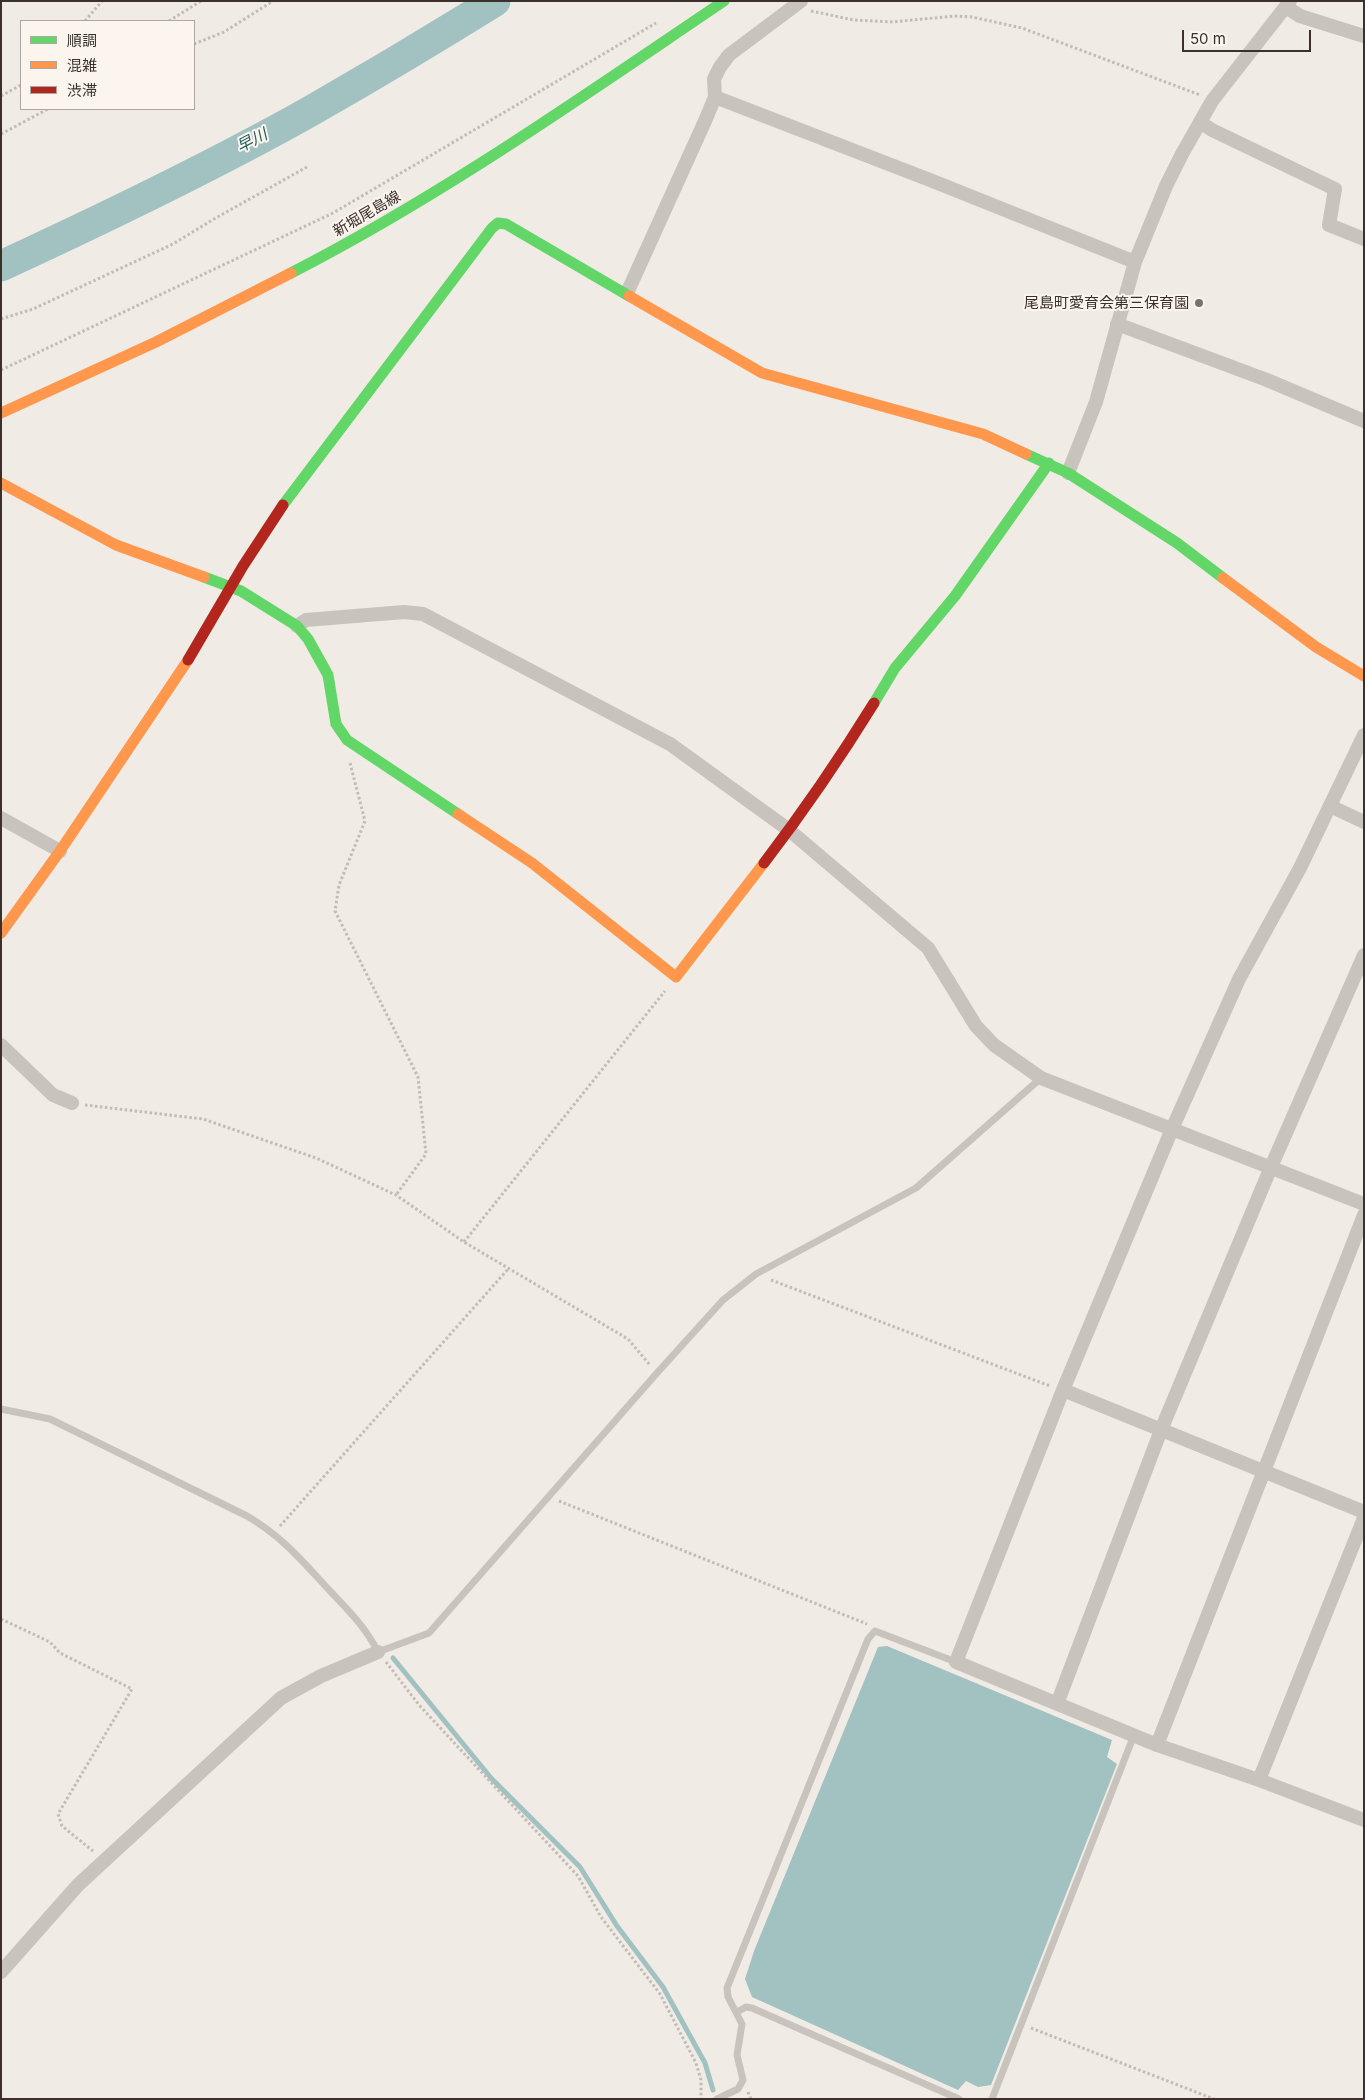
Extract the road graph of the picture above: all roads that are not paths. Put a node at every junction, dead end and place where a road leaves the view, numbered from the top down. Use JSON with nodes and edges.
{"nodes":[{"id":1,"x":724,"y":1,"type":"edge"},
{"id":2,"x":797,"y":3,"type":"edge"},
{"id":3,"x":1288,"y":4,"type":"edge"},
{"id":4,"x":1364,"y":36,"type":"edge"},
{"id":5,"x":715,"y":97,"type":"junction"},
{"id":6,"x":1200,"y":122,"type":"junction"},
{"id":7,"x":1364,"y":239,"type":"edge"},
{"id":8,"x":1135,"y":262,"type":"junction"},
{"id":9,"x":627,"y":293,"type":"junction"},
{"id":10,"x":1117,"y":324,"type":"junction"},
{"id":11,"x":1,"y":413,"type":"edge"},
{"id":12,"x":1364,"y":421,"type":"edge"},
{"id":13,"x":1049,"y":464,"type":"junction"},
{"id":14,"x":1068,"y":473,"type":"junction"},
{"id":15,"x":1,"y":482,"type":"edge"},
{"id":16,"x":231,"y":588,"type":"junction"},
{"id":17,"x":297,"y":626,"type":"junction"},
{"id":18,"x":1364,"y":676,"type":"edge"},
{"id":19,"x":1364,"y":735,"type":"edge"},
{"id":20,"x":1330,"y":806,"type":"junction"},
{"id":21,"x":1,"y":818,"type":"edge"},
{"id":22,"x":1364,"y":822,"type":"edge"},
{"id":23,"x":789,"y":830,"type":"junction"},
{"id":24,"x":60,"y":851,"type":"junction"},
{"id":25,"x":1,"y":933,"type":"edge"},
{"id":26,"x":1364,"y":955,"type":"edge"},
{"id":27,"x":1,"y":1045,"type":"edge"},
{"id":28,"x":1041,"y":1078,"type":"junction"},
{"id":29,"x":72,"y":1104,"type":"road end"},
{"id":30,"x":1172,"y":1129,"type":"junction"},
{"id":31,"x":1271,"y":1167,"type":"junction"},
{"id":32,"x":1364,"y":1204,"type":"edge"},
{"id":33,"x":1364,"y":1215,"type":"edge"},
{"id":34,"x":1063,"y":1390,"type":"junction"},
{"id":35,"x":1,"y":1409,"type":"edge"},
{"id":36,"x":1161,"y":1430,"type":"junction"},
{"id":37,"x":1263,"y":1472,"type":"junction"},
{"id":38,"x":1364,"y":1512,"type":"edge"},
{"id":39,"x":1364,"y":1518,"type":"edge"},
{"id":40,"x":378,"y":1652,"type":"junction"},
{"id":41,"x":956,"y":1662,"type":"junction"},
{"id":42,"x":1056,"y":1704,"type":"junction"},
{"id":43,"x":1134,"y":1735,"type":"junction"},
{"id":44,"x":1157,"y":1745,"type":"junction"},
{"id":45,"x":1259,"y":1780,"type":"junction"},
{"id":46,"x":1362,"y":1816,"type":"edge"},
{"id":47,"x":1,"y":1972,"type":"edge"},
{"id":48,"x":737,"y":2012,"type":"junction"},
{"id":49,"x":718,"y":2099,"type":"edge"},
{"id":50,"x":959,"y":2099,"type":"edge"},
{"id":51,"x":992,"y":2099,"type":"edge"}],
"edges":[{"from":1,"to":11,"type":"street","name":"新堀尾島線"},
{"from":2,"to":5,"type":"street"},
{"from":3,"to":4,"type":"street"},
{"from":3,"to":6,"type":"street"},
{"from":5,"to":8,"type":"street"},
{"from":5,"to":9,"type":"street"},
{"from":6,"to":7,"type":"street"},
{"from":6,"to":8,"type":"street"},
{"from":8,"to":10,"type":"street"},
{"from":9,"to":13,"type":"street"},
{"from":9,"to":16,"type":"street"},
{"from":10,"to":12,"type":"street"},
{"from":10,"to":14,"type":"street"},
{"from":13,"to":14,"type":"street"},
{"from":13,"to":23,"type":"street"},
{"from":14,"to":18,"type":"street"},
{"from":15,"to":16,"type":"street"},
{"from":16,"to":17,"type":"street"},
{"from":16,"to":24,"type":"street"},
{"from":17,"to":23,"type":"street"},
{"from":17,"to":23,"type":"street"},
{"from":19,"to":20,"type":"street"},
{"from":20,"to":22,"type":"street"},
{"from":20,"to":30,"type":"street"},
{"from":21,"to":24,"type":"street"},
{"from":23,"to":28,"type":"street"},
{"from":24,"to":25,"type":"street"},
{"from":26,"to":31,"type":"street"},
{"from":27,"to":29,"type":"street"},
{"from":28,"to":30,"type":"street"},
{"from":28,"to":40,"type":"lane"},
{"from":30,"to":31,"type":"street"},
{"from":30,"to":34,"type":"street"},
{"from":31,"to":32,"type":"street"},
{"from":31,"to":36,"type":"street"},
{"from":33,"to":37,"type":"street"},
{"from":34,"to":36,"type":"street"},
{"from":34,"to":41,"type":"street"},
{"from":35,"to":40,"type":"lane"},
{"from":36,"to":37,"type":"street"},
{"from":36,"to":42,"type":"street"},
{"from":37,"to":38,"type":"street"},
{"from":37,"to":44,"type":"street"},
{"from":39,"to":45,"type":"street"},
{"from":40,"to":47,"type":"street"},
{"from":41,"to":42,"type":"street"},
{"from":41,"to":48,"type":"lane"},
{"from":42,"to":43,"type":"street"},
{"from":43,"to":44,"type":"street"},
{"from":43,"to":51,"type":"lane"},
{"from":44,"to":45,"type":"street"},
{"from":45,"to":46,"type":"street"},
{"from":48,"to":49,"type":"lane"},
{"from":48,"to":50,"type":"lane"}]}
